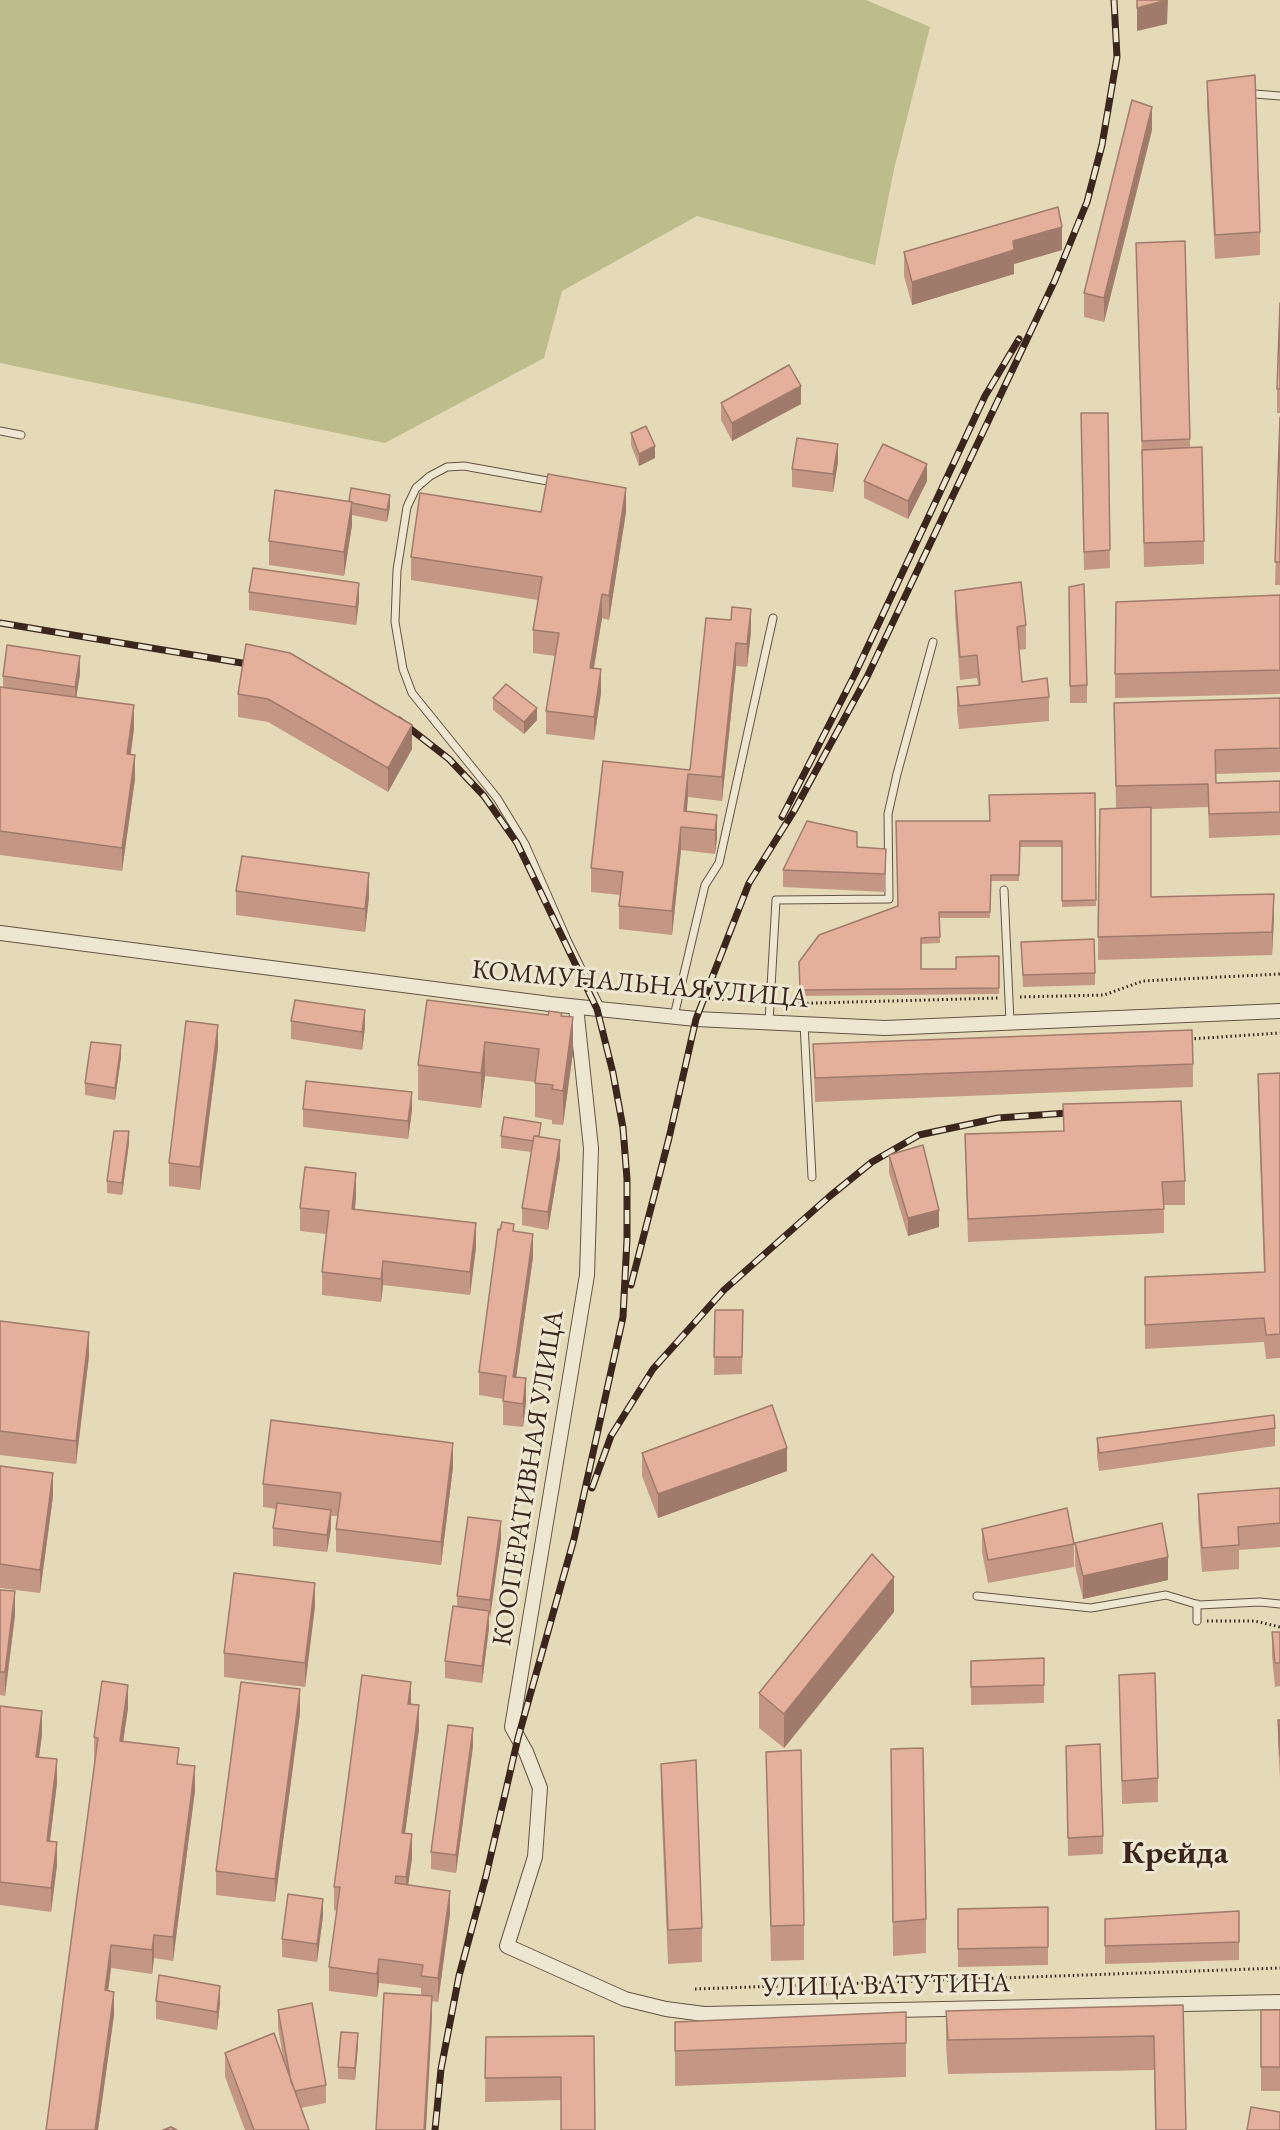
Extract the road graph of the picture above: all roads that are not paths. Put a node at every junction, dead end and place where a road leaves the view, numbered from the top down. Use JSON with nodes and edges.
{"nodes":[{"id":1,"x":1255,"y":94,"type":"edge"},
{"id":2,"x":1280,"y":96,"type":"edge"},
{"id":3,"x":0,"y":431,"type":"edge"},
{"id":4,"x":21,"y":435,"type":"dead end"},
{"id":5,"x":562,"y":483,"type":"edge"},
{"id":6,"x":773,"y":618,"type":"dead end"},
{"id":7,"x":933,"y":642,"type":"dead end"},
{"id":8,"x":1004,"y":890,"type":"dead end"},
{"id":9,"x":0,"y":933,"type":"edge"},
{"id":10,"x":576,"y":1007,"type":"junction"},
{"id":11,"x":601,"y":1009,"type":"junction"},
{"id":12,"x":1280,"y":1011,"type":"edge"},
{"id":13,"x":674,"y":1016,"type":"junction"},
{"id":14,"x":769,"y":1022,"type":"junction"},
{"id":15,"x":1010,"y":1023,"type":"junction"},
{"id":16,"x":804,"y":1024,"type":"junction"},
{"id":17,"x":812,"y":1177,"type":"dead end"},
{"id":18,"x":977,"y":1596,"type":"dead end"},
{"id":19,"x":1197,"y":1604,"type":"junction"},
{"id":20,"x":1280,"y":1604,"type":"edge"},
{"id":21,"x":1197,"y":1621,"type":"road end"},
{"id":22,"x":507,"y":1946,"type":"joint"},
{"id":23,"x":1280,"y":2002,"type":"edge"}],
"edges":[{"from":1,"to":2,"type":"lane"},
{"from":3,"to":4,"type":"lane"},
{"from":5,"to":11,"type":"lane"},
{"from":6,"to":13,"type":"lane"},
{"from":7,"to":14,"type":"lane"},
{"from":8,"to":15,"type":"lane"},
{"from":9,"to":10,"type":"street","name":"КОММУНАЛЬНАЯ УЛИЦА"},
{"from":10,"to":11,"type":"street","name":"КОММУНАЛЬНАЯ УЛИЦА"},
{"from":10,"to":22,"type":"street","name":"КООПЕРАТИВНАЯ УЛИЦА"},
{"from":11,"to":13,"type":"street","name":"КОММУНАЛЬНАЯ УЛИЦА"},
{"from":12,"to":15,"type":"street","name":"КОММУНАЛЬНАЯ УЛИЦА"},
{"from":13,"to":14,"type":"street","name":"КОММУНАЛЬНАЯ УЛИЦА"},
{"from":14,"to":16,"type":"street","name":"КОММУНАЛЬНАЯ УЛИЦА"},
{"from":15,"to":16,"type":"street","name":"КОММУНАЛЬНАЯ УЛИЦА"},
{"from":16,"to":17,"type":"lane"},
{"from":18,"to":19,"type":"lane"},
{"from":19,"to":20,"type":"lane"},
{"from":19,"to":21,"type":"lane"},
{"from":22,"to":23,"type":"street","name":"УЛИЦА ВАТУТИНА"}]}
